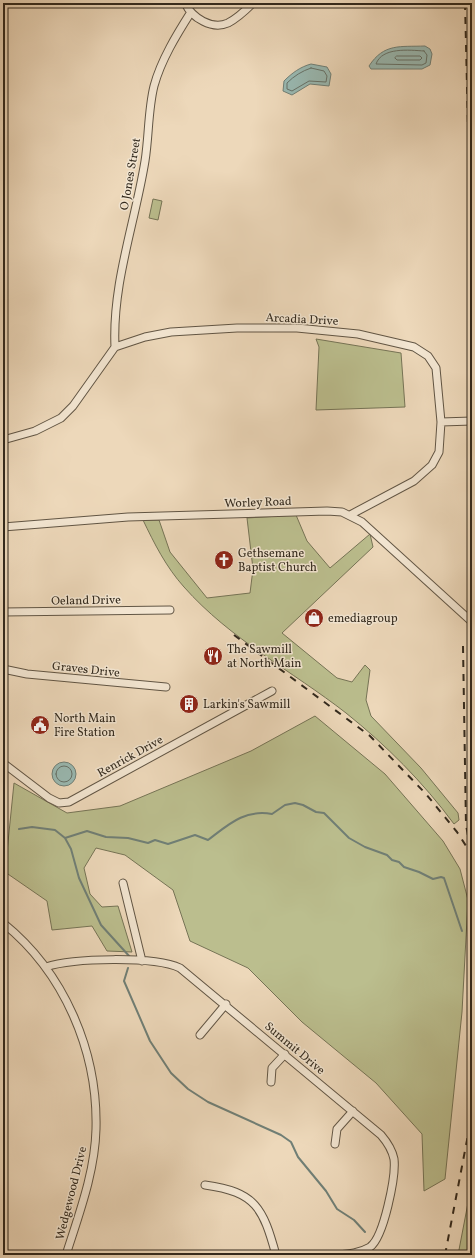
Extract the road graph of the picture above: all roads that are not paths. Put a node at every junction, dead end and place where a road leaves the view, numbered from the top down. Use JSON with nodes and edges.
{"nodes":[{"id":1,"x":185,"y":3,"type":"edge"},
{"id":2,"x":253,"y":3,"type":"edge"},
{"id":3,"x":191,"y":12,"type":"junction"},
{"id":4,"x":115,"y":347,"type":"junction"},
{"id":5,"x":472,"y":421,"type":"edge"},
{"id":6,"x":441,"y":422,"type":"junction"},
{"id":7,"x":3,"y":440,"type":"edge"},
{"id":8,"x":350,"y":514,"type":"junction"},
{"id":9,"x":3,"y":526,"type":"edge"},
{"id":10,"x":170,"y":610,"type":"dead end"},
{"id":11,"x":3,"y":612,"type":"edge"},
{"id":12,"x":470,"y":620,"type":"edge"},
{"id":13,"x":3,"y":669,"type":"edge"},
{"id":14,"x":166,"y":687,"type":"dead end"},
{"id":15,"x":272,"y":691,"type":"dead end"},
{"id":16,"x":3,"y":763,"type":"edge"},
{"id":17,"x":123,"y":883,"type":"dead end"},
{"id":18,"x":3,"y":923,"type":"edge"},
{"id":19,"x":142,"y":961,"type":"junction"},
{"id":20,"x":46,"y":967,"type":"junction"},
{"id":21,"x":226,"y":1004,"type":"junction"},
{"id":22,"x":200,"y":1036,"type":"dead end"},
{"id":23,"x":285,"y":1054,"type":"junction"},
{"id":24,"x":271,"y":1082,"type":"dead end"},
{"id":25,"x":352,"y":1111,"type":"junction"},
{"id":26,"x":334,"y":1144,"type":"dead end"},
{"id":27,"x":205,"y":1186,"type":"dead end"},
{"id":28,"x":66,"y":1255,"type":"edge"},
{"id":29,"x":276,"y":1255,"type":"edge"},
{"id":30,"x":337,"y":1255,"type":"edge"}],
"edges":[{"from":1,"to":3,"type":"street"},
{"from":2,"to":3,"type":"street"},
{"from":3,"to":4,"type":"street","name":"O Jones Street"},
{"from":4,"to":6,"type":"street","name":"Arcadia Drive"},
{"from":4,"to":7,"type":"street"},
{"from":5,"to":6,"type":"street"},
{"from":6,"to":8,"type":"street","name":"Arcadia Drive"},
{"from":8,"to":9,"type":"street","name":"Worley Road"},
{"from":8,"to":12,"type":"street","name":"Worley Road"},
{"from":10,"to":11,"type":"street","name":"Oeland Drive"},
{"from":13,"to":14,"type":"street","name":"Graves Drive"},
{"from":15,"to":16,"type":"street","name":"Renrick Drive"},
{"from":17,"to":19,"type":"street"},
{"from":18,"to":20,"type":"street","name":"Wedgewood Drive"},
{"from":19,"to":20,"type":"street","name":"Summit Drive"},
{"from":19,"to":21,"type":"street","name":"Summit Drive"},
{"from":20,"to":28,"type":"street","name":"Wedgewood Drive"},
{"from":21,"to":22,"type":"street"},
{"from":21,"to":23,"type":"street","name":"Summit Drive"},
{"from":23,"to":24,"type":"street"},
{"from":23,"to":25,"type":"street","name":"Summit Drive"},
{"from":25,"to":26,"type":"street"},
{"from":25,"to":30,"type":"street","name":"Summit Drive"},
{"from":27,"to":29,"type":"street"}]}
